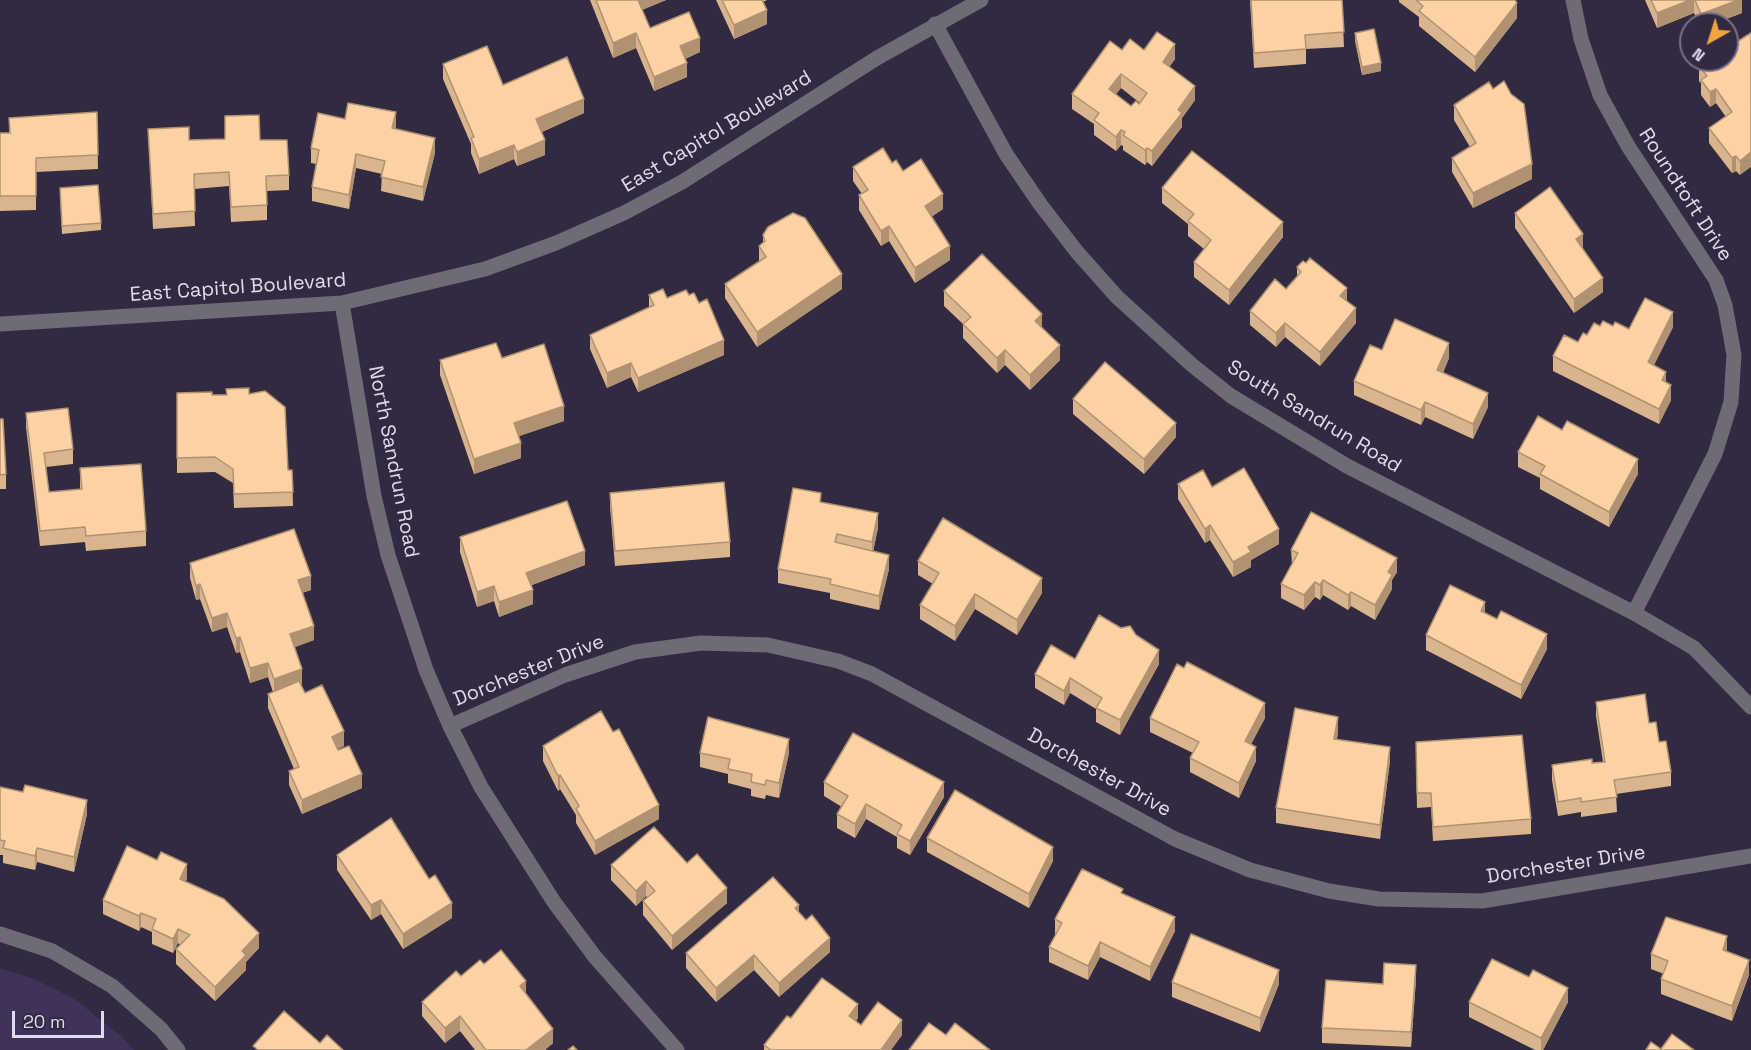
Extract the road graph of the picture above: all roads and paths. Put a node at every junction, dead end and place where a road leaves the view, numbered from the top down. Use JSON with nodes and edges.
{"nodes":[{"id":1,"x":981,"y":0,"type":"edge"},
{"id":2,"x":1574,"y":0,"type":"edge"},
{"id":3,"x":935,"y":24,"type":"junction"},
{"id":4,"x":342,"y":303,"type":"junction"},
{"id":5,"x":0,"y":324,"type":"edge"},
{"id":6,"x":1634,"y":613,"type":"junction"},
{"id":7,"x":1751,"y":707,"type":"edge"},
{"id":8,"x":450,"y":726,"type":"junction"},
{"id":9,"x":1751,"y":856,"type":"edge"},
{"id":10,"x":0,"y":934,"type":"edge"},
{"id":11,"x":178,"y":1050,"type":"edge"},
{"id":12,"x":677,"y":1050,"type":"edge"}],
"edges":[{"from":1,"to":3,"type":"street","name":"East Capitol Boulevard"},
{"from":2,"to":6,"type":"street","name":"Roundtoft Drive"},
{"from":3,"to":4,"type":"street","name":"East Capitol Boulevard"},
{"from":3,"to":6,"type":"street","name":"South Sandrun Road"},
{"from":4,"to":5,"type":"street","name":"East Capitol Boulevard"},
{"from":4,"to":8,"type":"street","name":"North Sandrun Road"},
{"from":6,"to":7,"type":"street","name":"South Sandrun Road"},
{"from":8,"to":9,"type":"street","name":"Dorchester Drive"},
{"from":8,"to":12,"type":"street","name":"North Sandrun Road"},
{"from":10,"to":11,"type":"street"}]}
